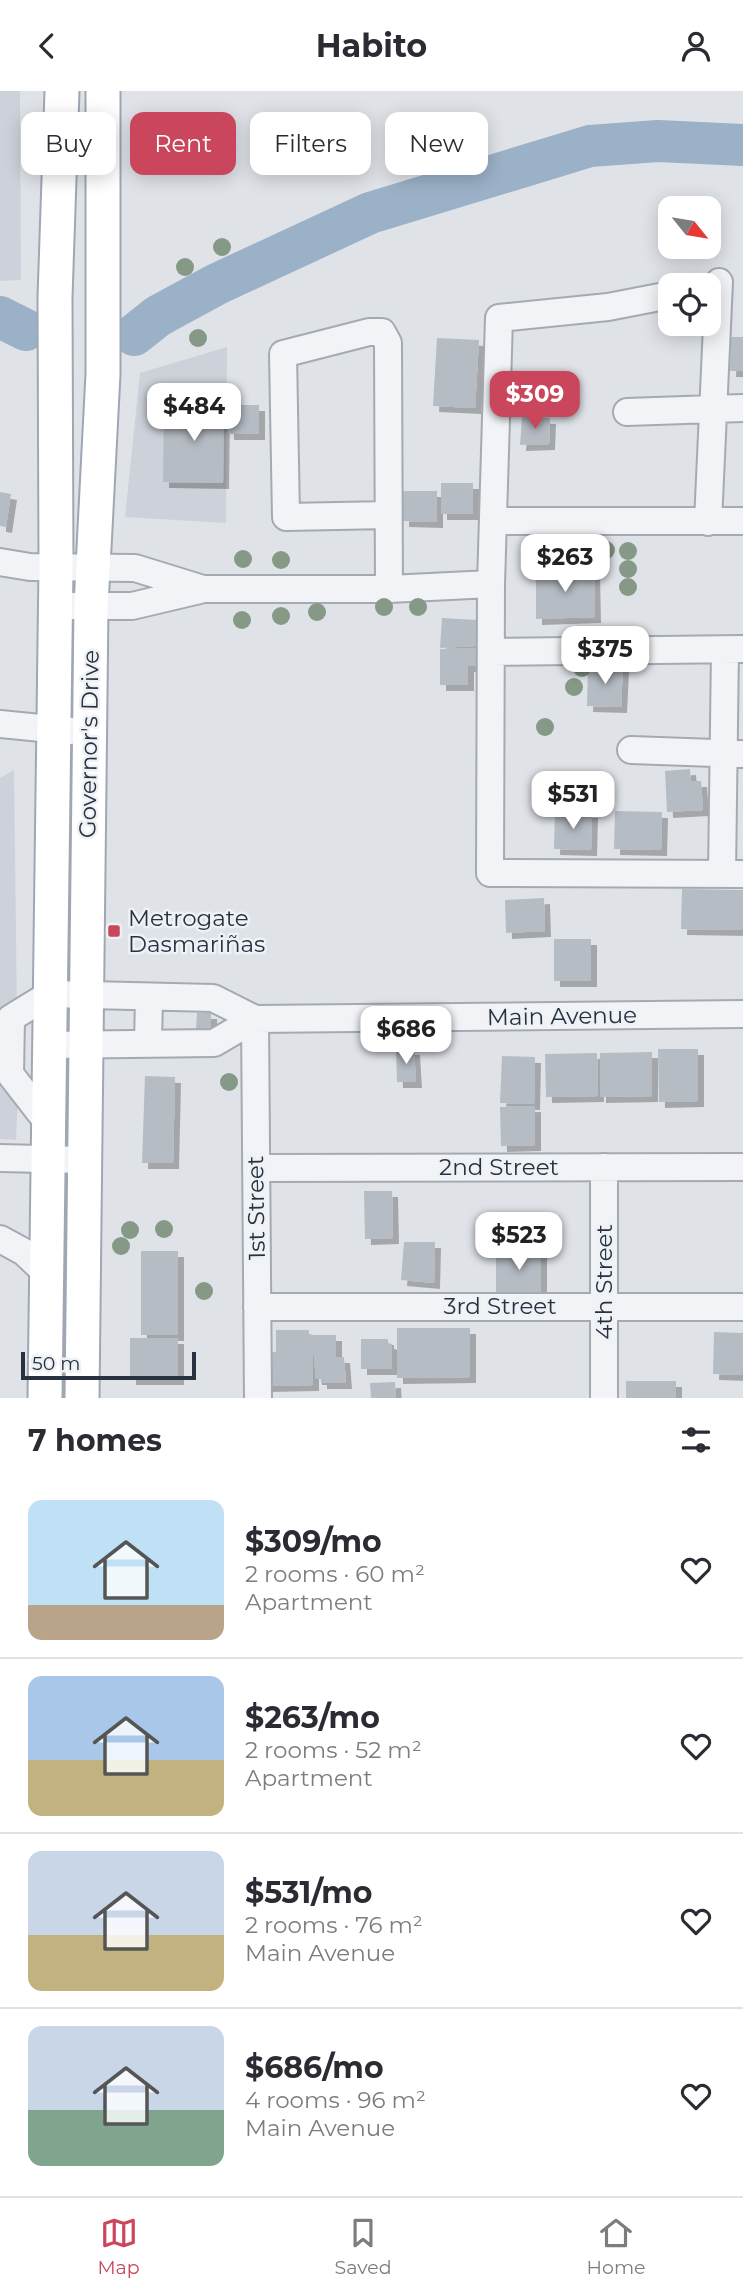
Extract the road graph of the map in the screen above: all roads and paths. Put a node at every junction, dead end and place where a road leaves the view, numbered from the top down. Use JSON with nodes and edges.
{"nodes":[{"id":1,"x":62,"y":91,"type":"edge"},
{"id":2,"x":103,"y":91,"type":"edge"},
{"id":3,"x":724,"y":282,"type":"edge"},
{"id":4,"x":658,"y":297,"type":"edge"},
{"id":5,"x":713,"y":408,"type":"junction"},
{"id":6,"x":743,"y":408,"type":"edge"},
{"id":7,"x":627,"y":411,"type":"dead end"},
{"id":8,"x":388,"y":515,"type":"junction"},
{"id":9,"x":493,"y":521,"type":"junction"},
{"id":10,"x":743,"y":521,"type":"edge"},
{"id":11,"x":708,"y":522,"type":"junction"},
{"id":12,"x":0,"y":562,"type":"edge"},
{"id":13,"x":56,"y":567,"type":"junction"},
{"id":14,"x":93,"y":567,"type":"junction"},
{"id":15,"x":491,"y":584,"type":"junction"},
{"id":16,"x":204,"y":589,"type":"junction"},
{"id":17,"x":389,"y":589,"type":"junction"},
{"id":18,"x":55,"y":606,"type":"junction"},
{"id":19,"x":91,"y":606,"type":"junction"},
{"id":20,"x":734,"y":650,"type":"edge"},
{"id":21,"x":492,"y":652,"type":"junction"},
{"id":22,"x":0,"y":724,"type":"edge"},
{"id":23,"x":53,"y":729,"type":"junction"},
{"id":24,"x":90,"y":733,"type":"junction"},
{"id":25,"x":631,"y":750,"type":"dead end"},
{"id":26,"x":733,"y":754,"type":"edge"},
{"id":27,"x":732,"y":874,"type":"edge"},
{"id":28,"x":50,"y":994,"type":"junction"},
{"id":29,"x":86,"y":995,"type":"junction"},
{"id":30,"x":149,"y":997,"type":"junction"},
{"id":31,"x":743,"y":1014,"type":"edge"},
{"id":32,"x":255,"y":1019,"type":"junction"},
{"id":33,"x":148,"y":1044,"type":"junction"},
{"id":34,"x":49,"y":1045,"type":"junction"},
{"id":35,"x":86,"y":1045,"type":"junction"},
{"id":36,"x":48,"y":1123,"type":"junction"},
{"id":37,"x":0,"y":1158,"type":"edge"},
{"id":38,"x":48,"y":1159,"type":"junction"},
{"id":39,"x":85,"y":1160,"type":"junction"},
{"id":40,"x":604,"y":1167,"type":"junction"},
{"id":41,"x":743,"y":1167,"type":"edge"},
{"id":42,"x":256,"y":1168,"type":"junction"},
{"id":43,"x":0,"y":1238,"type":"edge"},
{"id":44,"x":46,"y":1273,"type":"junction"},
{"id":45,"x":604,"y":1306,"type":"junction"},
{"id":46,"x":257,"y":1307,"type":"junction"},
{"id":47,"x":743,"y":1307,"type":"edge"},
{"id":48,"x":45,"y":1398,"type":"edge"},
{"id":49,"x":82,"y":1398,"type":"edge"},
{"id":50,"x":258,"y":1398,"type":"edge"},
{"id":51,"x":604,"y":1398,"type":"edge"}],
"edges":[{"from":1,"to":13,"type":"main road","name":"Governor's Drive"},
{"from":2,"to":14,"type":"main road","name":"Governor's Drive"},
{"from":3,"to":5,"type":"street"},
{"from":4,"to":9,"type":"street"},
{"from":5,"to":6,"type":"street"},
{"from":5,"to":7,"type":"street"},
{"from":5,"to":11,"type":"street"},
{"from":8,"to":8,"type":"street"},
{"from":8,"to":17,"type":"street"},
{"from":9,"to":11,"type":"street"},
{"from":9,"to":15,"type":"street"},
{"from":10,"to":11,"type":"street"},
{"from":12,"to":13,"type":"street"},
{"from":13,"to":14,"type":"street"},
{"from":13,"to":18,"type":"main road","name":"Governor's Drive"},
{"from":14,"to":16,"type":"street"},
{"from":14,"to":19,"type":"main road","name":"Governor's Drive"},
{"from":15,"to":17,"type":"street"},
{"from":15,"to":21,"type":"street"},
{"from":16,"to":17,"type":"street"},
{"from":16,"to":19,"type":"street"},
{"from":18,"to":19,"type":"street"},
{"from":18,"to":23,"type":"main road","name":"Governor's Drive"},
{"from":19,"to":24,"type":"main road","name":"Governor's Drive"},
{"from":20,"to":21,"type":"street"},
{"from":20,"to":26,"type":"street"},
{"from":21,"to":27,"type":"street"},
{"from":22,"to":23,"type":"street"},
{"from":23,"to":24,"type":"street"},
{"from":23,"to":28,"type":"main road","name":"Governor's Drive"},
{"from":24,"to":29,"type":"main road","name":"Governor's Drive"},
{"from":25,"to":26,"type":"street"},
{"from":26,"to":27,"type":"street"},
{"from":28,"to":29,"type":"street","name":"Main Avenue"},
{"from":28,"to":34,"type":"main road","name":"Governor's Drive"},
{"from":28,"to":36,"type":"street"},
{"from":29,"to":30,"type":"street","name":"Main Avenue"},
{"from":29,"to":35,"type":"main road","name":"Governor's Drive"},
{"from":30,"to":32,"type":"street","name":"Main Avenue"},
{"from":30,"to":33,"type":"street"},
{"from":31,"to":32,"type":"street","name":"Main Avenue"},
{"from":32,"to":33,"type":"street","name":"Main Avenue"},
{"from":32,"to":42,"type":"street","name":"1st Street"},
{"from":33,"to":35,"type":"street","name":"Main Avenue"},
{"from":34,"to":35,"type":"street","name":"Main Avenue"},
{"from":34,"to":36,"type":"main road","name":"Governor's Drive"},
{"from":35,"to":39,"type":"main road","name":"Governor's Drive"},
{"from":36,"to":38,"type":"main road","name":"Governor's Drive"},
{"from":37,"to":38,"type":"street"},
{"from":38,"to":39,"type":"street"},
{"from":38,"to":44,"type":"main road","name":"Governor's Drive"},
{"from":39,"to":49,"type":"main road","name":"Governor's Drive"},
{"from":40,"to":41,"type":"street","name":"2nd Street"},
{"from":40,"to":42,"type":"street","name":"2nd Street"},
{"from":40,"to":45,"type":"street","name":"4th Street"},
{"from":42,"to":46,"type":"street","name":"1st Street"},
{"from":43,"to":44,"type":"street"},
{"from":44,"to":48,"type":"main road","name":"Governor's Drive"},
{"from":45,"to":46,"type":"street","name":"3rd Street"},
{"from":45,"to":47,"type":"street","name":"3rd Street"},
{"from":45,"to":51,"type":"street","name":"4th Street"},
{"from":46,"to":50,"type":"street","name":"1st Street"}]}
